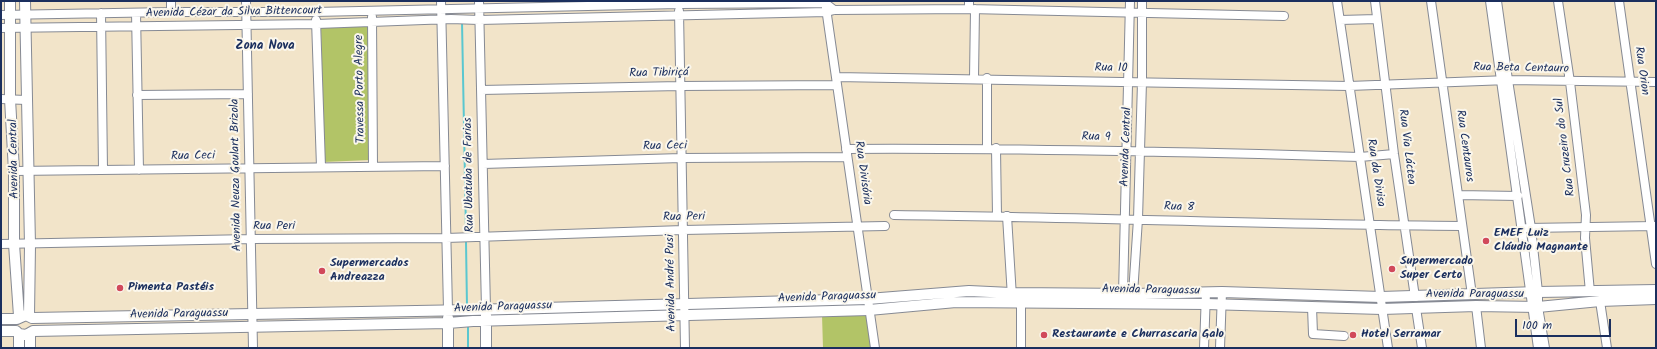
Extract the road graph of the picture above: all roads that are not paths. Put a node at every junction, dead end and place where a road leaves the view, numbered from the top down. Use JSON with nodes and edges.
{"nodes":[{"id":1,"x":10,"y":1,"type":"edge"},
{"id":2,"x":25,"y":1,"type":"edge"},
{"id":3,"x":171,"y":1,"type":"edge"},
{"id":4,"x":246,"y":1,"type":"edge"},
{"id":5,"x":441,"y":1,"type":"edge"},
{"id":6,"x":1130,"y":1,"type":"edge"},
{"id":7,"x":1142,"y":1,"type":"edge"},
{"id":8,"x":1337,"y":1,"type":"edge"},
{"id":9,"x":1375,"y":1,"type":"edge"},
{"id":10,"x":1431,"y":1,"type":"edge"},
{"id":11,"x":1490,"y":1,"type":"edge"},
{"id":12,"x":1497,"y":1,"type":"edge"},
{"id":13,"x":1558,"y":1,"type":"edge"},
{"id":14,"x":1619,"y":1,"type":"edge"},
{"id":15,"x":679,"y":2,"type":"edge"},
{"id":16,"x":825,"y":2,"type":"edge"},
{"id":17,"x":477,"y":6,"type":"edge"},
{"id":18,"x":971,"y":6,"type":"edge"},
{"id":19,"x":371,"y":10,"type":"junction"},
{"id":20,"x":445,"y":10,"type":"junction"},
{"id":21,"x":830,"y":11,"type":"junction"},
{"id":22,"x":172,"y":12,"type":"junction"},
{"id":23,"x":314,"y":12,"type":"junction"},
{"id":24,"x":1129,"y":12,"type":"junction"},
{"id":25,"x":1142,"y":12,"type":"junction"},
{"id":26,"x":101,"y":13,"type":"junction"},
{"id":27,"x":136,"y":13,"type":"junction"},
{"id":28,"x":246,"y":13,"type":"junction"},
{"id":29,"x":6,"y":15,"type":"edge"},
{"id":30,"x":25,"y":15,"type":"junction"},
{"id":31,"x":679,"y":16,"type":"junction"},
{"id":32,"x":1284,"y":16,"type":"dead end"},
{"id":33,"x":442,"y":19,"type":"junction"},
{"id":34,"x":1377,"y":19,"type":"junction"},
{"id":35,"x":479,"y":20,"type":"junction"},
{"id":36,"x":1340,"y":20,"type":"junction"},
{"id":37,"x":372,"y":21,"type":"junction"},
{"id":38,"x":246,"y":24,"type":"junction"},
{"id":39,"x":317,"y":24,"type":"junction"},
{"id":40,"x":101,"y":26,"type":"junction"},
{"id":41,"x":136,"y":26,"type":"junction"},
{"id":42,"x":6,"y":27,"type":"edge"},
{"id":43,"x":25,"y":27,"type":"junction"},
{"id":44,"x":974,"y":78,"type":"junction"},
{"id":45,"x":987,"y":78,"type":"junction"},
{"id":46,"x":1505,"y":80,"type":"junction"},
{"id":47,"x":836,"y":81,"type":"junction"},
{"id":48,"x":1443,"y":81,"type":"junction"},
{"id":49,"x":1127,"y":82,"type":"junction"},
{"id":50,"x":1142,"y":82,"type":"junction"},
{"id":51,"x":1570,"y":82,"type":"junction"},
{"id":52,"x":1656,"y":82,"type":"edge"},
{"id":53,"x":1630,"y":83,"type":"junction"},
{"id":54,"x":1386,"y":84,"type":"junction"},
{"id":55,"x":680,"y":86,"type":"junction"},
{"id":56,"x":1349,"y":86,"type":"junction"},
{"id":57,"x":481,"y":90,"type":"junction"},
{"id":58,"x":248,"y":94,"type":"junction"},
{"id":59,"x":138,"y":95,"type":"junction"},
{"id":60,"x":6,"y":99,"type":"edge"},
{"id":61,"x":26,"y":100,"type":"junction"},
{"id":62,"x":991,"y":148,"type":"junction"},
{"id":63,"x":846,"y":149,"type":"junction"},
{"id":64,"x":1126,"y":150,"type":"junction"},
{"id":65,"x":1140,"y":150,"type":"junction"},
{"id":66,"x":1394,"y":154,"type":"junction"},
{"id":67,"x":847,"y":157,"type":"junction"},
{"id":68,"x":1360,"y":157,"type":"junction"},
{"id":69,"x":682,"y":158,"type":"junction"},
{"id":70,"x":482,"y":164,"type":"junction"},
{"id":71,"x":445,"y":166,"type":"junction"},
{"id":72,"x":321,"y":167,"type":"junction"},
{"id":73,"x":373,"y":167,"type":"junction"},
{"id":74,"x":249,"y":168,"type":"junction"},
{"id":75,"x":103,"y":170,"type":"junction"},
{"id":76,"x":139,"y":170,"type":"junction"},
{"id":77,"x":14,"y":171,"type":"junction"},
{"id":78,"x":28,"y":171,"type":"junction"},
{"id":79,"x":1458,"y":195,"type":"junction"},
{"id":80,"x":1518,"y":196,"type":"junction"},
{"id":81,"x":894,"y":215,"type":"dead end"},
{"id":82,"x":997,"y":216,"type":"junction"},
{"id":83,"x":1007,"y":216,"type":"junction"},
{"id":84,"x":1124,"y":219,"type":"junction"},
{"id":85,"x":1138,"y":219,"type":"junction"},
{"id":86,"x":1370,"y":225,"type":"junction"},
{"id":87,"x":857,"y":226,"type":"junction"},
{"id":88,"x":885,"y":226,"type":"dead end"},
{"id":89,"x":1404,"y":226,"type":"junction"},
{"id":90,"x":1462,"y":226,"type":"junction"},
{"id":91,"x":1653,"y":226,"type":"edge"},
{"id":92,"x":1585,"y":227,"type":"junction"},
{"id":93,"x":1522,"y":228,"type":"junction"},
{"id":94,"x":1531,"y":228,"type":"junction"},
{"id":95,"x":683,"y":230,"type":"junction"},
{"id":96,"x":484,"y":236,"type":"junction"},
{"id":97,"x":446,"y":238,"type":"junction"},
{"id":98,"x":251,"y":239,"type":"junction"},
{"id":99,"x":1,"y":244,"type":"edge"},
{"id":100,"x":14,"y":244,"type":"junction"},
{"id":101,"x":30,"y":244,"type":"junction"},
{"id":102,"x":1656,"y":264,"type":"edge"},
{"id":103,"x":1656,"y":290,"type":"edge"},
{"id":104,"x":1206,"y":292,"type":"junction"},
{"id":105,"x":1222,"y":292,"type":"junction"},
{"id":106,"x":1534,"y":292,"type":"junction"},
{"id":107,"x":1590,"y":292,"type":"junction"},
{"id":108,"x":1128,"y":294,"type":"junction"},
{"id":109,"x":1472,"y":295,"type":"junction"},
{"id":110,"x":1017,"y":297,"type":"junction"},
{"id":111,"x":1381,"y":297,"type":"junction"},
{"id":112,"x":1415,"y":297,"type":"junction"},
{"id":113,"x":1656,"y":299,"type":"edge"},
{"id":114,"x":1600,"y":301,"type":"junction"},
{"id":115,"x":684,"y":304,"type":"junction"},
{"id":116,"x":868,"y":304,"type":"junction"},
{"id":117,"x":1206,"y":304,"type":"junction"},
{"id":118,"x":1222,"y":305,"type":"junction"},
{"id":119,"x":1476,"y":306,"type":"junction"},
{"id":120,"x":1535,"y":307,"type":"junction"},
{"id":121,"x":1312,"y":308,"type":"junction"},
{"id":122,"x":1416,"y":308,"type":"junction"},
{"id":123,"x":486,"y":309,"type":"junction"},
{"id":124,"x":1382,"y":309,"type":"junction"},
{"id":125,"x":452,"y":310,"type":"junction"},
{"id":126,"x":252,"y":314,"type":"junction"},
{"id":127,"x":684,"y":315,"type":"junction"},
{"id":128,"x":135,"y":316,"type":"junction"},
{"id":129,"x":24,"y":317,"type":"junction"},
{"id":130,"x":1,"y":319,"type":"edge"},
{"id":131,"x":487,"y":321,"type":"junction"},
{"id":132,"x":453,"y":323,"type":"junction"},
{"id":133,"x":252,"y":327,"type":"junction"},
{"id":134,"x":135,"y":329,"type":"junction"},
{"id":135,"x":1,"y":331,"type":"edge"},
{"id":136,"x":18,"y":332,"type":"junction"},
{"id":137,"x":31,"y":333,"type":"junction"},
{"id":138,"x":1344,"y":336,"type":"dead end"},
{"id":139,"x":19,"y":348,"type":"edge"},
{"id":140,"x":30,"y":348,"type":"edge"},
{"id":141,"x":253,"y":348,"type":"edge"},
{"id":142,"x":448,"y":348,"type":"edge"},
{"id":143,"x":486,"y":348,"type":"edge"},
{"id":144,"x":685,"y":348,"type":"edge"},
{"id":145,"x":875,"y":348,"type":"edge"},
{"id":146,"x":1021,"y":348,"type":"edge"},
{"id":147,"x":1204,"y":348,"type":"edge"},
{"id":148,"x":1220,"y":348,"type":"edge"},
{"id":149,"x":1388,"y":348,"type":"edge"},
{"id":150,"x":1422,"y":348,"type":"edge"},
{"id":151,"x":1481,"y":348,"type":"edge"},
{"id":152,"x":1538,"y":348,"type":"edge"},
{"id":153,"x":1545,"y":348,"type":"edge"},
{"id":154,"x":1607,"y":348,"type":"edge"}],
"edges":[{"from":1,"to":29,"type":"main road","name":"Avenida Central"},
{"from":2,"to":30,"type":"main road","name":"Avenida Central"},
{"from":3,"to":22,"type":"street"},
{"from":4,"to":28,"type":"street","name":"Avenida Neuza Goulart Brizola"},
{"from":5,"to":20,"type":"street","name":"Rua Ubatuba de Farias"},
{"from":6,"to":24,"type":"street","name":"Avenida Central"},
{"from":7,"to":25,"type":"street","name":"Avenida Central"},
{"from":8,"to":36,"type":"street","name":"Rua da Divisa"},
{"from":9,"to":34,"type":"street","name":"Rua Via Láctea"},
{"from":10,"to":48,"type":"street","name":"Rua Centauros"},
{"from":11,"to":46,"type":"street"},
{"from":12,"to":46,"type":"street"},
{"from":13,"to":51,"type":"street","name":"Rua Cruzeiro do Sul"},
{"from":14,"to":53,"type":"street","name":"Rua Orion"},
{"from":15,"to":16,"type":"street","name":"Avenida Cézar da Silva Bittencourt"},
{"from":15,"to":17,"type":"street","name":"Avenida Cézar da Silva Bittencourt"},
{"from":15,"to":31,"type":"street","name":"Avenida André Pusi"},
{"from":16,"to":21,"type":"street","name":"Rua Divisória"},
{"from":17,"to":20,"type":"street","name":"Avenida Cézar da Silva Bittencourt"},
{"from":17,"to":35,"type":"street","name":"Rua Ubatuba de Farias"},
{"from":18,"to":21,"type":"street","name":"Avenida Cézar da Silva Bittencourt"},
{"from":18,"to":24,"type":"street","name":"Avenida Cézar da Silva Bittencourt"},
{"from":18,"to":44,"type":"street"},
{"from":19,"to":20,"type":"street","name":"Avenida Cézar da Silva Bittencourt"},
{"from":19,"to":23,"type":"street","name":"Avenida Cézar da Silva Bittencourt"},
{"from":19,"to":37,"type":"street","name":"Travessa Porto Alegre"},
{"from":20,"to":33,"type":"street","name":"Rua Ubatuba de Farias"},
{"from":21,"to":31,"type":"street","name":"Avenida Cézar da Silva Bittencourt"},
{"from":21,"to":47,"type":"street","name":"Rua Divisória"},
{"from":22,"to":27,"type":"street","name":"Avenida Cézar da Silva Bittencourt"},
{"from":22,"to":28,"type":"street","name":"Avenida Cézar da Silva Bittencourt"},
{"from":23,"to":28,"type":"street","name":"Avenida Cézar da Silva Bittencourt"},
{"from":23,"to":39,"type":"street"},
{"from":24,"to":25,"type":"street","name":"Avenida Cézar da Silva Bittencourt"},
{"from":24,"to":49,"type":"street","name":"Avenida Central"},
{"from":25,"to":32,"type":"street","name":"Avenida Cézar da Silva Bittencourt"},
{"from":25,"to":50,"type":"street","name":"Avenida Central"},
{"from":26,"to":27,"type":"street","name":"Avenida Cézar da Silva Bittencourt"},
{"from":26,"to":30,"type":"street","name":"Avenida Cézar da Silva Bittencourt"},
{"from":26,"to":40,"type":"street"},
{"from":27,"to":41,"type":"street"},
{"from":28,"to":38,"type":"street","name":"Avenida Neuza Goulart Brizola"},
{"from":29,"to":30,"type":"street","name":"Avenida Cézar da Silva Bittencourt"},
{"from":29,"to":42,"type":"main road","name":"Avenida Central"},
{"from":30,"to":43,"type":"main road","name":"Avenida Central"},
{"from":31,"to":35,"type":"street","name":"Avenida Cézar da Silva Bittencourt"},
{"from":31,"to":55,"type":"street","name":"Avenida André Pusi"},
{"from":33,"to":35,"type":"street","name":"Avenida Cézar da Silva Bittencourt"},
{"from":33,"to":37,"type":"street","name":"Avenida Cézar da Silva Bittencourt"},
{"from":33,"to":71,"type":"street","name":"Rua Ubatuba de Farias"},
{"from":34,"to":36,"type":"street"},
{"from":34,"to":54,"type":"street","name":"Rua Via Láctea"},
{"from":35,"to":57,"type":"street","name":"Rua Ubatuba de Farias"},
{"from":36,"to":56,"type":"street","name":"Rua da Divisa"},
{"from":37,"to":39,"type":"street","name":"Avenida Cézar da Silva Bittencourt"},
{"from":37,"to":73,"type":"street","name":"Travessa Porto Alegre"},
{"from":38,"to":39,"type":"street","name":"Avenida Cézar da Silva Bittencourt"},
{"from":38,"to":41,"type":"street","name":"Avenida Cézar da Silva Bittencourt"},
{"from":38,"to":58,"type":"street","name":"Avenida Neuza Goulart Brizola"},
{"from":39,"to":72,"type":"street"},
{"from":40,"to":41,"type":"street","name":"Avenida Cézar da Silva Bittencourt"},
{"from":40,"to":43,"type":"street","name":"Avenida Cézar da Silva Bittencourt"},
{"from":40,"to":75,"type":"street"},
{"from":41,"to":59,"type":"street"},
{"from":42,"to":43,"type":"street","name":"Avenida Cézar da Silva Bittencourt"},
{"from":42,"to":60,"type":"main road","name":"Avenida Central"},
{"from":43,"to":61,"type":"main road","name":"Avenida Central"},
{"from":44,"to":45,"type":"street","name":"Rua 10"},
{"from":44,"to":47,"type":"street","name":"Rua 10"},
{"from":45,"to":49,"type":"street","name":"Rua 10"},
{"from":45,"to":62,"type":"street"},
{"from":46,"to":48,"type":"street","name":"Rua Beta Centauro"},
{"from":46,"to":51,"type":"street","name":"Rua Beta Centauro"},
{"from":46,"to":80,"type":"street"},
{"from":46,"to":94,"type":"street"},
{"from":47,"to":55,"type":"street","name":"Rua Tibiriçá"},
{"from":47,"to":63,"type":"street","name":"Rua Divisória"},
{"from":48,"to":54,"type":"street","name":"Rua Beta Centauro"},
{"from":48,"to":79,"type":"street","name":"Rua Centauros"},
{"from":49,"to":50,"type":"street","name":"Rua 10"},
{"from":49,"to":64,"type":"street","name":"Avenida Central"},
{"from":50,"to":56,"type":"street","name":"Rua 10"},
{"from":50,"to":65,"type":"street","name":"Avenida Central"},
{"from":51,"to":53,"type":"street","name":"Rua Beta Centauro"},
{"from":51,"to":92,"type":"street","name":"Rua Cruzeiro do Sul"},
{"from":52,"to":53,"type":"street","name":"Rua Beta Centauro"},
{"from":53,"to":91,"type":"street","name":"Rua Orion"},
{"from":54,"to":56,"type":"street","name":"Rua 10"},
{"from":54,"to":66,"type":"street","name":"Rua Via Láctea"},
{"from":55,"to":57,"type":"street","name":"Rua Tibiriçá"},
{"from":55,"to":69,"type":"street","name":"Avenida André Pusi"},
{"from":56,"to":68,"type":"street","name":"Rua da Divisa"},
{"from":57,"to":70,"type":"street","name":"Rua Ubatuba de Farias"},
{"from":58,"to":59,"type":"street"},
{"from":58,"to":74,"type":"street","name":"Avenida Neuza Goulart Brizola"},
{"from":59,"to":76,"type":"street"},
{"from":60,"to":61,"type":"street"},
{"from":60,"to":77,"type":"main road","name":"Avenida Central"},
{"from":61,"to":78,"type":"main road","name":"Avenida Central"},
{"from":62,"to":63,"type":"street","name":"Rua 9"},
{"from":62,"to":64,"type":"street","name":"Rua 9"},
{"from":62,"to":82,"type":"street"},
{"from":63,"to":67,"type":"street","name":"Rua Divisória"},
{"from":64,"to":65,"type":"street","name":"Rua 9"},
{"from":64,"to":84,"type":"street","name":"Avenida Central"},
{"from":65,"to":68,"type":"street","name":"Rua 9"},
{"from":65,"to":85,"type":"street","name":"Avenida Central"},
{"from":66,"to":68,"type":"street","name":"Rua 9"},
{"from":66,"to":89,"type":"street","name":"Rua Via Láctea"},
{"from":67,"to":69,"type":"street","name":"Rua Ceci"},
{"from":67,"to":87,"type":"street","name":"Rua Divisória"},
{"from":68,"to":86,"type":"street","name":"Rua da Divisa"},
{"from":69,"to":70,"type":"street","name":"Rua Ceci"},
{"from":69,"to":95,"type":"street","name":"Avenida André Pusi"},
{"from":70,"to":96,"type":"street","name":"Rua Ubatuba de Farias"},
{"from":71,"to":73,"type":"street","name":"Rua Ceci"},
{"from":71,"to":97,"type":"street","name":"Rua Ubatuba de Farias"},
{"from":72,"to":73,"type":"street","name":"Rua Ceci"},
{"from":72,"to":74,"type":"street","name":"Rua Ceci"},
{"from":74,"to":76,"type":"street","name":"Rua Ceci"},
{"from":74,"to":98,"type":"street","name":"Avenida Neuza Goulart Brizola"},
{"from":75,"to":76,"type":"street","name":"Rua Ceci"},
{"from":75,"to":78,"type":"street","name":"Rua Ceci"},
{"from":77,"to":78,"type":"street","name":"Rua Ceci"},
{"from":77,"to":100,"type":"main road","name":"Avenida Central"},
{"from":78,"to":101,"type":"main road","name":"Avenida Central"},
{"from":79,"to":80,"type":"street"},
{"from":79,"to":90,"type":"street","name":"Rua Centauros"},
{"from":80,"to":93,"type":"street"},
{"from":81,"to":82,"type":"street","name":"Rua 8"},
{"from":82,"to":83,"type":"street","name":"Rua 8"},
{"from":83,"to":84,"type":"street","name":"Rua 8"},
{"from":83,"to":110,"type":"street"},
{"from":84,"to":85,"type":"street","name":"Rua 8"},
{"from":84,"to":108,"type":"street","name":"Avenida Central"},
{"from":85,"to":86,"type":"street","name":"Rua 8"},
{"from":85,"to":108,"type":"street","name":"Avenida Central"},
{"from":86,"to":89,"type":"street","name":"Rua 8"},
{"from":86,"to":111,"type":"street","name":"Rua da Divisa"},
{"from":87,"to":88,"type":"street","name":"Rua Peri"},
{"from":87,"to":95,"type":"street","name":"Rua Peri"},
{"from":87,"to":116,"type":"street","name":"Rua Divisória"},
{"from":89,"to":90,"type":"street","name":"Rua 8"},
{"from":89,"to":112,"type":"street","name":"Rua Via Láctea"},
{"from":90,"to":109,"type":"street","name":"Rua Centauros"},
{"from":91,"to":92,"type":"street"},
{"from":91,"to":102,"type":"street","name":"Rua Orion"},
{"from":92,"to":94,"type":"street"},
{"from":92,"to":107,"type":"street","name":"Rua Cruzeiro do Sul"},
{"from":93,"to":94,"type":"street"},
{"from":93,"to":106,"type":"street"},
{"from":94,"to":106,"type":"street"},
{"from":95,"to":96,"type":"street","name":"Rua Peri"},
{"from":95,"to":115,"type":"street","name":"Avenida André Pusi"},
{"from":96,"to":97,"type":"street","name":"Rua Peri"},
{"from":96,"to":123,"type":"street","name":"Rua Ubatuba de Farias"},
{"from":97,"to":98,"type":"street","name":"Rua Peri"},
{"from":97,"to":125,"type":"street","name":"Rua Ubatuba de Farias"},
{"from":98,"to":101,"type":"street","name":"Rua Peri"},
{"from":98,"to":126,"type":"street","name":"Avenida Neuza Goulart Brizola"},
{"from":99,"to":100,"type":"street","name":"Rua Peri"},
{"from":100,"to":101,"type":"street","name":"Rua Peri"},
{"from":100,"to":129,"type":"main road","name":"Avenida Central"},
{"from":101,"to":129,"type":"main road","name":"Avenida Central"},
{"from":103,"to":107,"type":"main road","name":"Avenida Paraguassu"},
{"from":104,"to":105,"type":"main road","name":"Avenida Paraguassu"},
{"from":104,"to":108,"type":"main road","name":"Avenida Paraguassu"},
{"from":104,"to":117,"type":"street"},
{"from":105,"to":111,"type":"main road","name":"Avenida Paraguassu"},
{"from":105,"to":118,"type":"street"},
{"from":106,"to":107,"type":"main road","name":"Avenida Paraguassu"},
{"from":106,"to":109,"type":"main road","name":"Avenida Paraguassu"},
{"from":106,"to":120,"type":"street"},
{"from":108,"to":110,"type":"main road","name":"Avenida Paraguassu"},
{"from":109,"to":112,"type":"main road","name":"Avenida Paraguassu"},
{"from":110,"to":116,"type":"main road","name":"Avenida Paraguassu"},
{"from":110,"to":117,"type":"main road","name":"Avenida Paraguassu"},
{"from":110,"to":146,"type":"street"},
{"from":111,"to":112,"type":"main road","name":"Avenida Paraguassu"},
{"from":111,"to":124,"type":"street","name":"Rua da Divisa"},
{"from":113,"to":114,"type":"main road","name":"Avenida Paraguassu"},
{"from":114,"to":120,"type":"main road","name":"Avenida Paraguassu"},
{"from":114,"to":154,"type":"street"},
{"from":115,"to":116,"type":"main road","name":"Avenida Paraguassu"},
{"from":115,"to":123,"type":"main road","name":"Avenida Paraguassu"},
{"from":115,"to":127,"type":"street","name":"Avenida André Pusi"},
{"from":116,"to":127,"type":"main road","name":"Avenida Paraguassu"},
{"from":116,"to":145,"type":"street","name":"Rua Divisória"},
{"from":117,"to":118,"type":"main road","name":"Avenida Paraguassu"},
{"from":117,"to":147,"type":"street"},
{"from":118,"to":121,"type":"main road","name":"Avenida Paraguassu"},
{"from":118,"to":148,"type":"street"},
{"from":119,"to":120,"type":"main road","name":"Avenida Paraguassu"},
{"from":119,"to":122,"type":"main road","name":"Avenida Paraguassu"},
{"from":119,"to":151,"type":"street"},
{"from":120,"to":152,"type":"street"},
{"from":120,"to":153,"type":"street"},
{"from":121,"to":124,"type":"main road","name":"Avenida Paraguassu"},
{"from":121,"to":138,"type":"street"},
{"from":122,"to":124,"type":"main road","name":"Avenida Paraguassu"},
{"from":122,"to":150,"type":"street"},
{"from":123,"to":125,"type":"main road","name":"Avenida Paraguassu"},
{"from":123,"to":131,"type":"main road","name":"Rua Ubatuba de Farias"},
{"from":124,"to":149,"type":"street","name":"Rua da Divisa"},
{"from":125,"to":126,"type":"main road","name":"Avenida Paraguassu"},
{"from":125,"to":132,"type":"main road","name":"Rua Ubatuba de Farias"},
{"from":126,"to":128,"type":"main road","name":"Avenida Paraguassu"},
{"from":126,"to":133,"type":"street","name":"Avenida Neuza Goulart Brizola"},
{"from":127,"to":131,"type":"main road","name":"Avenida Paraguassu"},
{"from":127,"to":144,"type":"street","name":"Avenida André Pusi"},
{"from":128,"to":129,"type":"main road","name":"Avenida Paraguassu"},
{"from":128,"to":134,"type":"main road"},
{"from":129,"to":130,"type":"main road","name":"Avenida Paraguassu"},
{"from":129,"to":136,"type":"main road","name":"Avenida Central"},
{"from":129,"to":137,"type":"main road","name":"Avenida Central"},
{"from":131,"to":132,"type":"main road","name":"Avenida Paraguassu"},
{"from":131,"to":143,"type":"main road","name":"Rua Ubatuba de Farias"},
{"from":132,"to":133,"type":"main road","name":"Avenida Paraguassu"},
{"from":132,"to":142,"type":"main road","name":"Rua Ubatuba de Farias"},
{"from":133,"to":134,"type":"main road","name":"Avenida Paraguassu"},
{"from":133,"to":141,"type":"street","name":"Avenida Neuza Goulart Brizola"},
{"from":134,"to":137,"type":"main road","name":"Avenida Paraguassu"},
{"from":135,"to":136,"type":"main road","name":"Avenida Paraguassu"},
{"from":136,"to":137,"type":"main road","name":"Avenida Paraguassu"},
{"from":136,"to":139,"type":"main road","name":"Avenida Central"},
{"from":137,"to":140,"type":"main road","name":"Avenida Central"}]}
